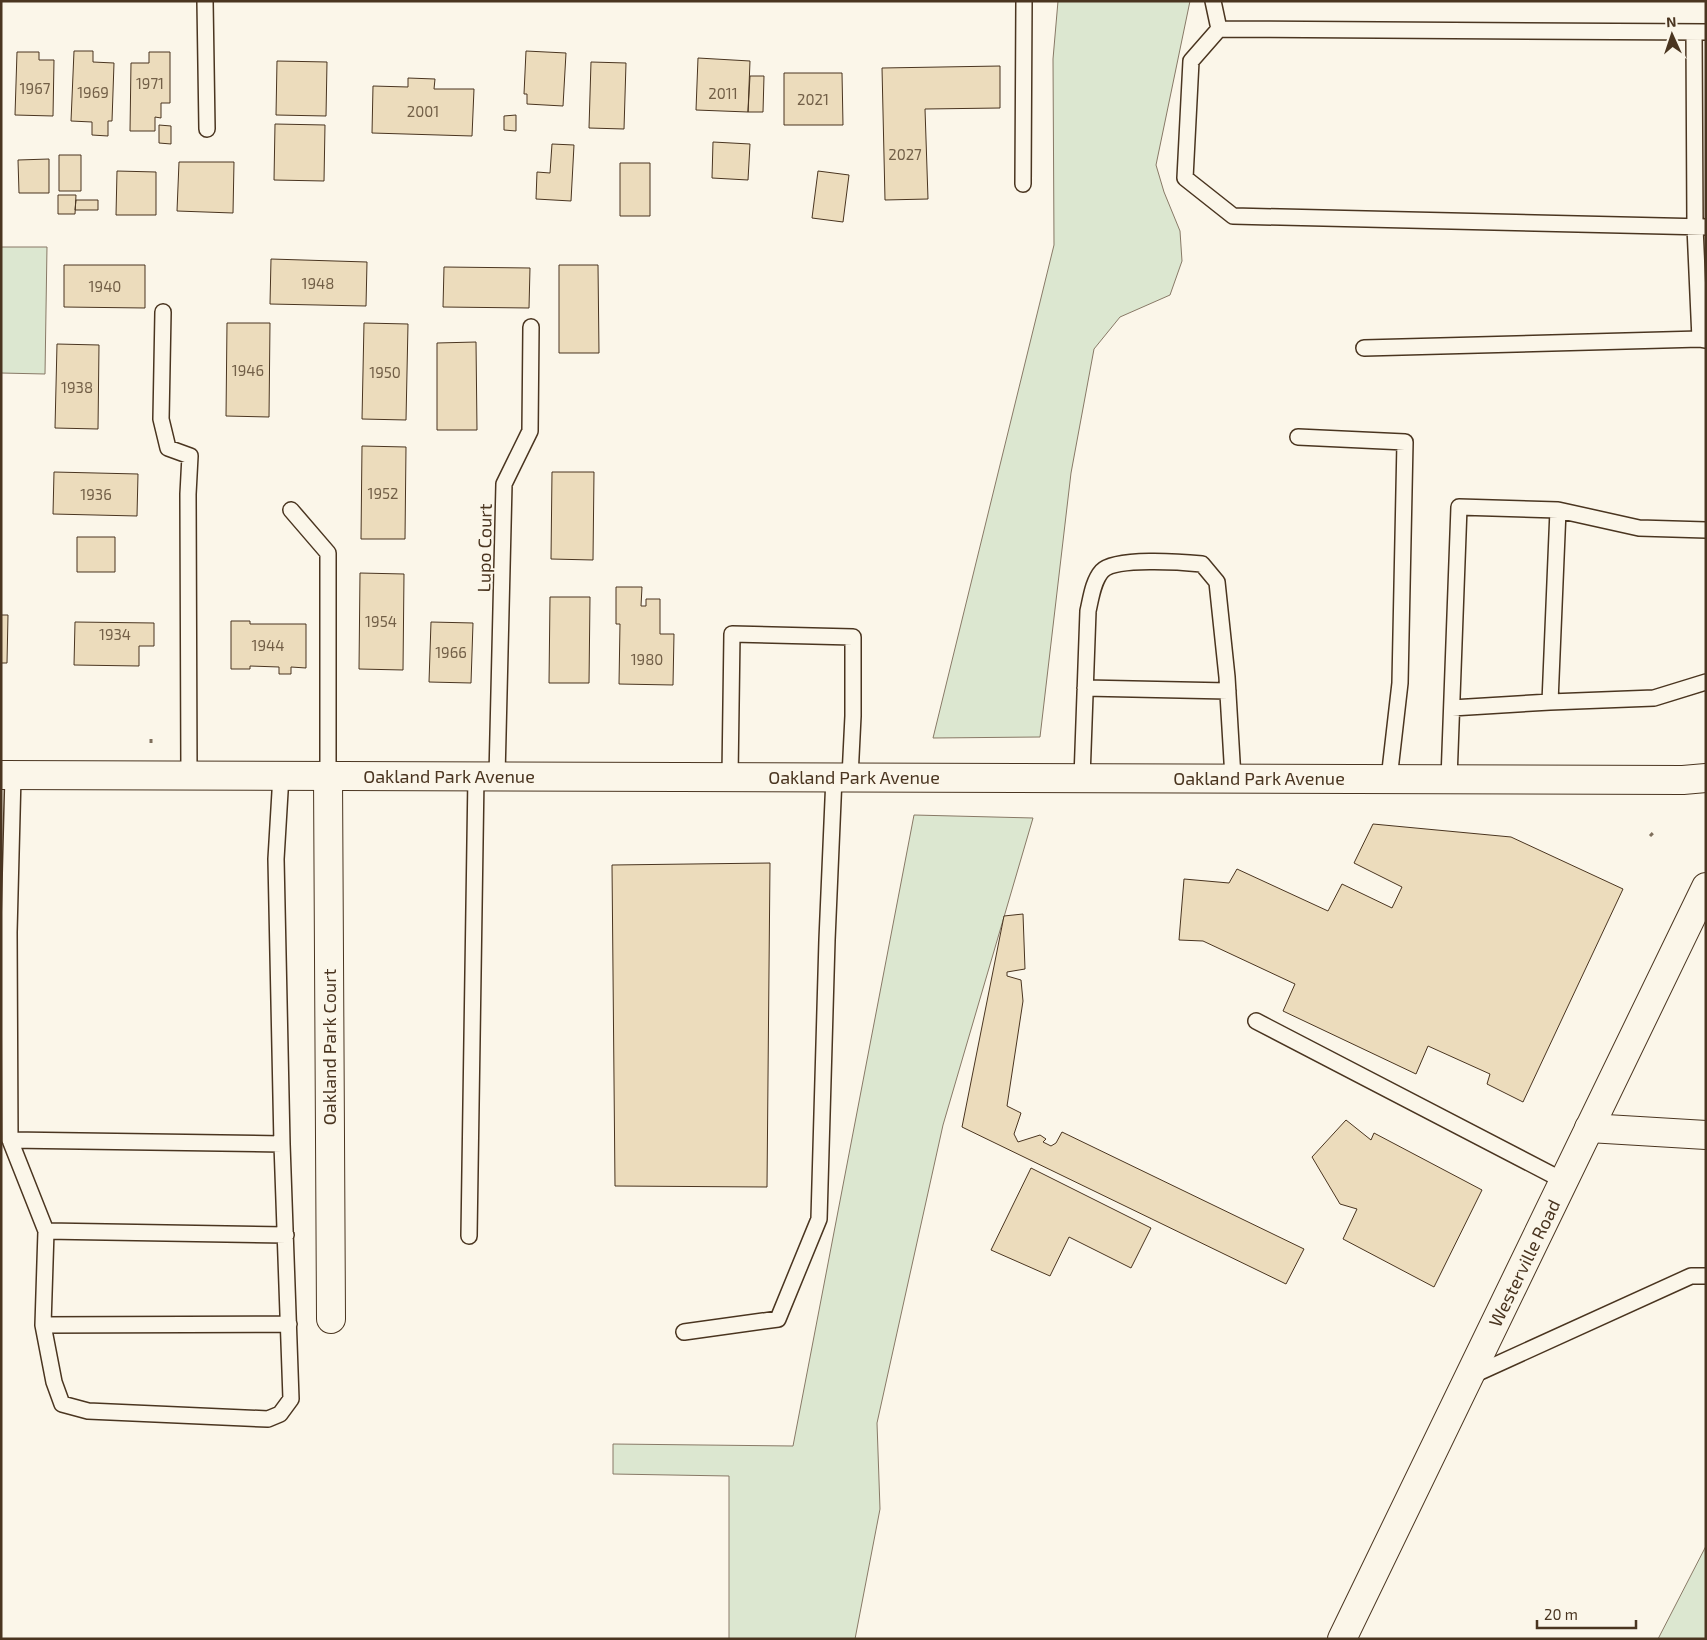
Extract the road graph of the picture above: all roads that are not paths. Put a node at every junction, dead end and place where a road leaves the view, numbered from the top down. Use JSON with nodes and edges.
{"nodes":[{"id":1,"x":205,"y":1,"type":"edge"},
{"id":2,"x":1024,"y":1,"type":"edge"},
{"id":3,"x":1213,"y":1,"type":"edge"},
{"id":4,"x":1220,"y":29,"type":"junction"},
{"id":5,"x":1700,"y":32,"type":"edge"},
{"id":6,"x":207,"y":130,"type":"dead end"},
{"id":7,"x":1023,"y":184,"type":"dead end"},
{"id":8,"x":1700,"y":227,"type":"edge"},
{"id":9,"x":163,"y":312,"type":"dead end"},
{"id":10,"x":531,"y":327,"type":"dead end"},
{"id":11,"x":1703,"y":340,"type":"edge"},
{"id":12,"x":1364,"y":348,"type":"dead end"},
{"id":13,"x":1298,"y":437,"type":"dead end"},
{"id":14,"x":290,"y":510,"type":"dead end"},
{"id":15,"x":1558,"y":510,"type":"junction"},
{"id":16,"x":1706,"y":530,"type":"edge"},
{"id":17,"x":1706,"y":682,"type":"edge"},
{"id":18,"x":1085,"y":688,"type":"junction"},
{"id":19,"x":1228,"y":691,"type":"junction"},
{"id":20,"x":1550,"y":702,"type":"junction"},
{"id":21,"x":1452,"y":708,"type":"junction"},
{"id":22,"x":7,"y":775,"type":"edge"},
{"id":23,"x":189,"y":775,"type":"junction"},
{"id":24,"x":280,"y":775,"type":"junction"},
{"id":25,"x":328,"y":776,"type":"junction"},
{"id":26,"x":487,"y":776,"type":"junction"},
{"id":27,"x":730,"y":776,"type":"junction"},
{"id":28,"x":842,"y":777,"type":"junction"},
{"id":29,"x":1082,"y":778,"type":"junction"},
{"id":30,"x":1233,"y":778,"type":"junction"},
{"id":31,"x":1706,"y":778,"type":"edge"},
{"id":32,"x":1389,"y":779,"type":"junction"},
{"id":33,"x":1449,"y":779,"type":"junction"},
{"id":34,"x":1706,"y":887,"type":"edge"},
{"id":35,"x":1256,"y":1021,"type":"dead end"},
{"id":36,"x":1589,"y":1128,"type":"junction"},
{"id":37,"x":1706,"y":1135,"type":"edge"},
{"id":38,"x":10,"y":1140,"type":"junction"},
{"id":39,"x":282,"y":1144,"type":"junction"},
{"id":40,"x":1564,"y":1181,"type":"junction"},
{"id":41,"x":46,"y":1231,"type":"junction"},
{"id":42,"x":286,"y":1235,"type":"junction"},
{"id":43,"x":468,"y":1236,"type":"dead end"},
{"id":44,"x":1706,"y":1276,"type":"edge"},
{"id":45,"x":331,"y":1319,"type":"dead end"},
{"id":46,"x":289,"y":1324,"type":"junction"},
{"id":47,"x":43,"y":1325,"type":"junction"},
{"id":48,"x":684,"y":1332,"type":"dead end"},
{"id":49,"x":1469,"y":1378,"type":"junction"},
{"id":50,"x":1342,"y":1639,"type":"edge"}],
"edges":[{"from":1,"to":6,"type":"lane"},
{"from":2,"to":7,"type":"lane"},
{"from":3,"to":4,"type":"lane"},
{"from":4,"to":5,"type":"lane"},
{"from":4,"to":8,"type":"lane"},
{"from":5,"to":8,"type":"lane"},
{"from":8,"to":11,"type":"lane"},
{"from":9,"to":23,"type":"lane"},
{"from":10,"to":26,"type":"lane","name":"Lupo Court"},
{"from":11,"to":12,"type":"lane"},
{"from":13,"to":32,"type":"lane"},
{"from":14,"to":25,"type":"lane"},
{"from":15,"to":16,"type":"lane"},
{"from":15,"to":20,"type":"lane"},
{"from":15,"to":21,"type":"lane"},
{"from":17,"to":20,"type":"lane"},
{"from":18,"to":19,"type":"lane"},
{"from":18,"to":19,"type":"lane"},
{"from":18,"to":29,"type":"lane"},
{"from":19,"to":30,"type":"lane"},
{"from":20,"to":21,"type":"lane"},
{"from":21,"to":33,"type":"lane"},
{"from":22,"to":23,"type":"main road","name":"Oakland Park Avenue"},
{"from":22,"to":38,"type":"lane"},
{"from":23,"to":24,"type":"main road","name":"Oakland Park Avenue"},
{"from":24,"to":25,"type":"main road","name":"Oakland Park Avenue"},
{"from":24,"to":39,"type":"lane"},
{"from":25,"to":26,"type":"main road","name":"Oakland Park Avenue"},
{"from":25,"to":45,"type":"main road","name":"Oakland Park Court"},
{"from":26,"to":27,"type":"main road","name":"Oakland Park Avenue"},
{"from":26,"to":43,"type":"lane","name":"Lupo Court"},
{"from":27,"to":28,"type":"main road","name":"Oakland Park Avenue"},
{"from":27,"to":28,"type":"lane"},
{"from":28,"to":29,"type":"main road","name":"Oakland Park Avenue"},
{"from":28,"to":48,"type":"lane"},
{"from":29,"to":30,"type":"main road","name":"Oakland Park Avenue"},
{"from":30,"to":32,"type":"main road","name":"Oakland Park Avenue"},
{"from":31,"to":33,"type":"main road","name":"Oakland Park Avenue"},
{"from":32,"to":33,"type":"main road","name":"Oakland Park Avenue"},
{"from":34,"to":36,"type":"main road","name":"Westerville Road"},
{"from":35,"to":40,"type":"lane"},
{"from":36,"to":37,"type":"main road"},
{"from":36,"to":40,"type":"main road","name":"Westerville Road"},
{"from":38,"to":39,"type":"lane"},
{"from":38,"to":41,"type":"lane"},
{"from":39,"to":42,"type":"lane"},
{"from":40,"to":49,"type":"main road","name":"Westerville Road"},
{"from":41,"to":42,"type":"lane"},
{"from":41,"to":47,"type":"lane"},
{"from":42,"to":46,"type":"lane"},
{"from":44,"to":49,"type":"lane"},
{"from":46,"to":47,"type":"lane"},
{"from":46,"to":47,"type":"lane"},
{"from":49,"to":50,"type":"main road","name":"Westerville Road"}]}
